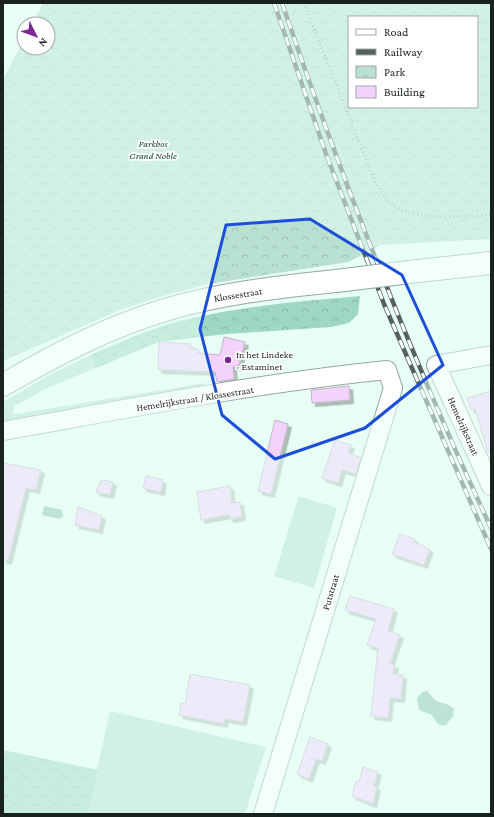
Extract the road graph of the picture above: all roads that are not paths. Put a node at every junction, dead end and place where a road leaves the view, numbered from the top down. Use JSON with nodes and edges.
{"nodes":[{"id":1,"x":491,"y":263,"type":"edge"},
{"id":2,"x":491,"y":355,"type":"edge"},
{"id":3,"x":388,"y":370,"type":"joint"},
{"id":4,"x":3,"y":385,"type":"edge"},
{"id":5,"x":3,"y":431,"type":"edge"},
{"id":6,"x":491,"y":486,"type":"edge"},
{"id":7,"x":262,"y":814,"type":"edge"}],
"edges":[{"from":1,"to":4,"type":"street","name":"Klossestraat","bridge":true},
{"from":2,"to":6,"type":"street","name":"Hemelrijkstraat"},
{"from":3,"to":5,"type":"street","name":"Hemelrijkstraat / Klossestraat"},
{"from":3,"to":7,"type":"street","name":"Putstraat"}]}
